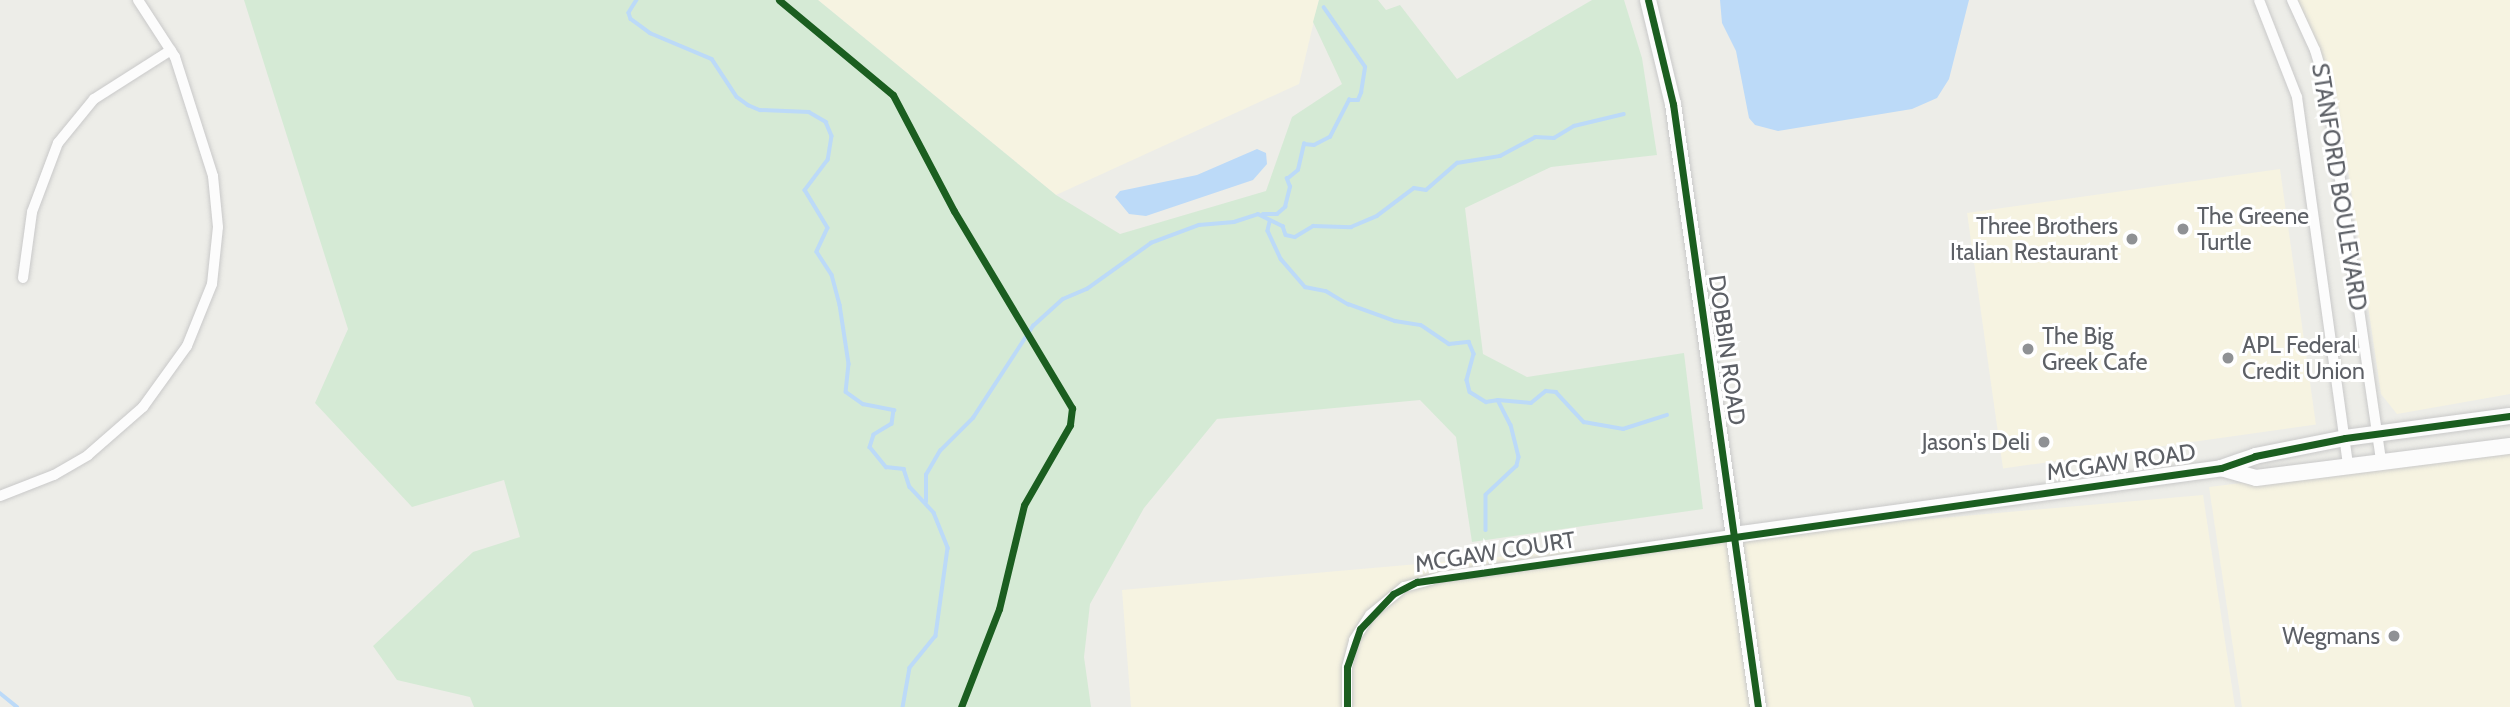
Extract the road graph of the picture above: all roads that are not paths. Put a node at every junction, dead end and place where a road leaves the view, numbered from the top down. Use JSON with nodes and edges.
{"nodes":[{"id":1,"x":138,"y":0,"type":"edge"},
{"id":2,"x":1648,"y":0,"type":"edge"},
{"id":3,"x":2259,"y":0,"type":"edge"},
{"id":4,"x":2292,"y":0,"type":"edge"},
{"id":5,"x":171,"y":50,"type":"junction"},
{"id":6,"x":23,"y":278,"type":"dead end"},
{"id":7,"x":2510,"y":416,"type":"edge"},
{"id":8,"x":2377,"y":434,"type":"junction"},
{"id":9,"x":2345,"y":438,"type":"junction"},
{"id":10,"x":2510,"y":446,"type":"edge"},
{"id":11,"x":2381,"y":462,"type":"junction"},
{"id":12,"x":2348,"y":466,"type":"junction"},
{"id":13,"x":2221,"y":468,"type":"junction"},
{"id":14,"x":0,"y":496,"type":"edge"},
{"id":15,"x":1734,"y":535,"type":"junction"},
{"id":16,"x":1347,"y":707,"type":"edge"},
{"id":17,"x":1758,"y":707,"type":"edge"}],
"edges":[{"from":1,"to":5,"type":"street"},
{"from":2,"to":15,"type":"street","name":"DOBBIN ROAD"},
{"from":3,"to":9,"type":"street","name":"STANFORD BOULEVARD"},
{"from":4,"to":8,"type":"street","name":"STANFORD BOULEVARD"},
{"from":5,"to":6,"type":"street"},
{"from":5,"to":14,"type":"street"},
{"from":7,"to":8,"type":"street","name":"MCGAW ROAD"},
{"from":8,"to":9,"type":"street","name":"MCGAW ROAD"},
{"from":8,"to":11,"type":"street","name":"STANFORD BOULEVARD"},
{"from":9,"to":12,"type":"street","name":"STANFORD BOULEVARD"},
{"from":9,"to":13,"type":"street","name":"MCGAW ROAD"},
{"from":10,"to":11,"type":"street","name":"MCGAW ROAD"},
{"from":11,"to":12,"type":"street","name":"MCGAW ROAD"},
{"from":12,"to":13,"type":"street","name":"MCGAW ROAD"},
{"from":13,"to":15,"type":"street","name":"MCGAW ROAD"},
{"from":15,"to":16,"type":"street","name":"MCGAW COURT"},
{"from":15,"to":17,"type":"street","name":"DOBBIN ROAD"}]}
